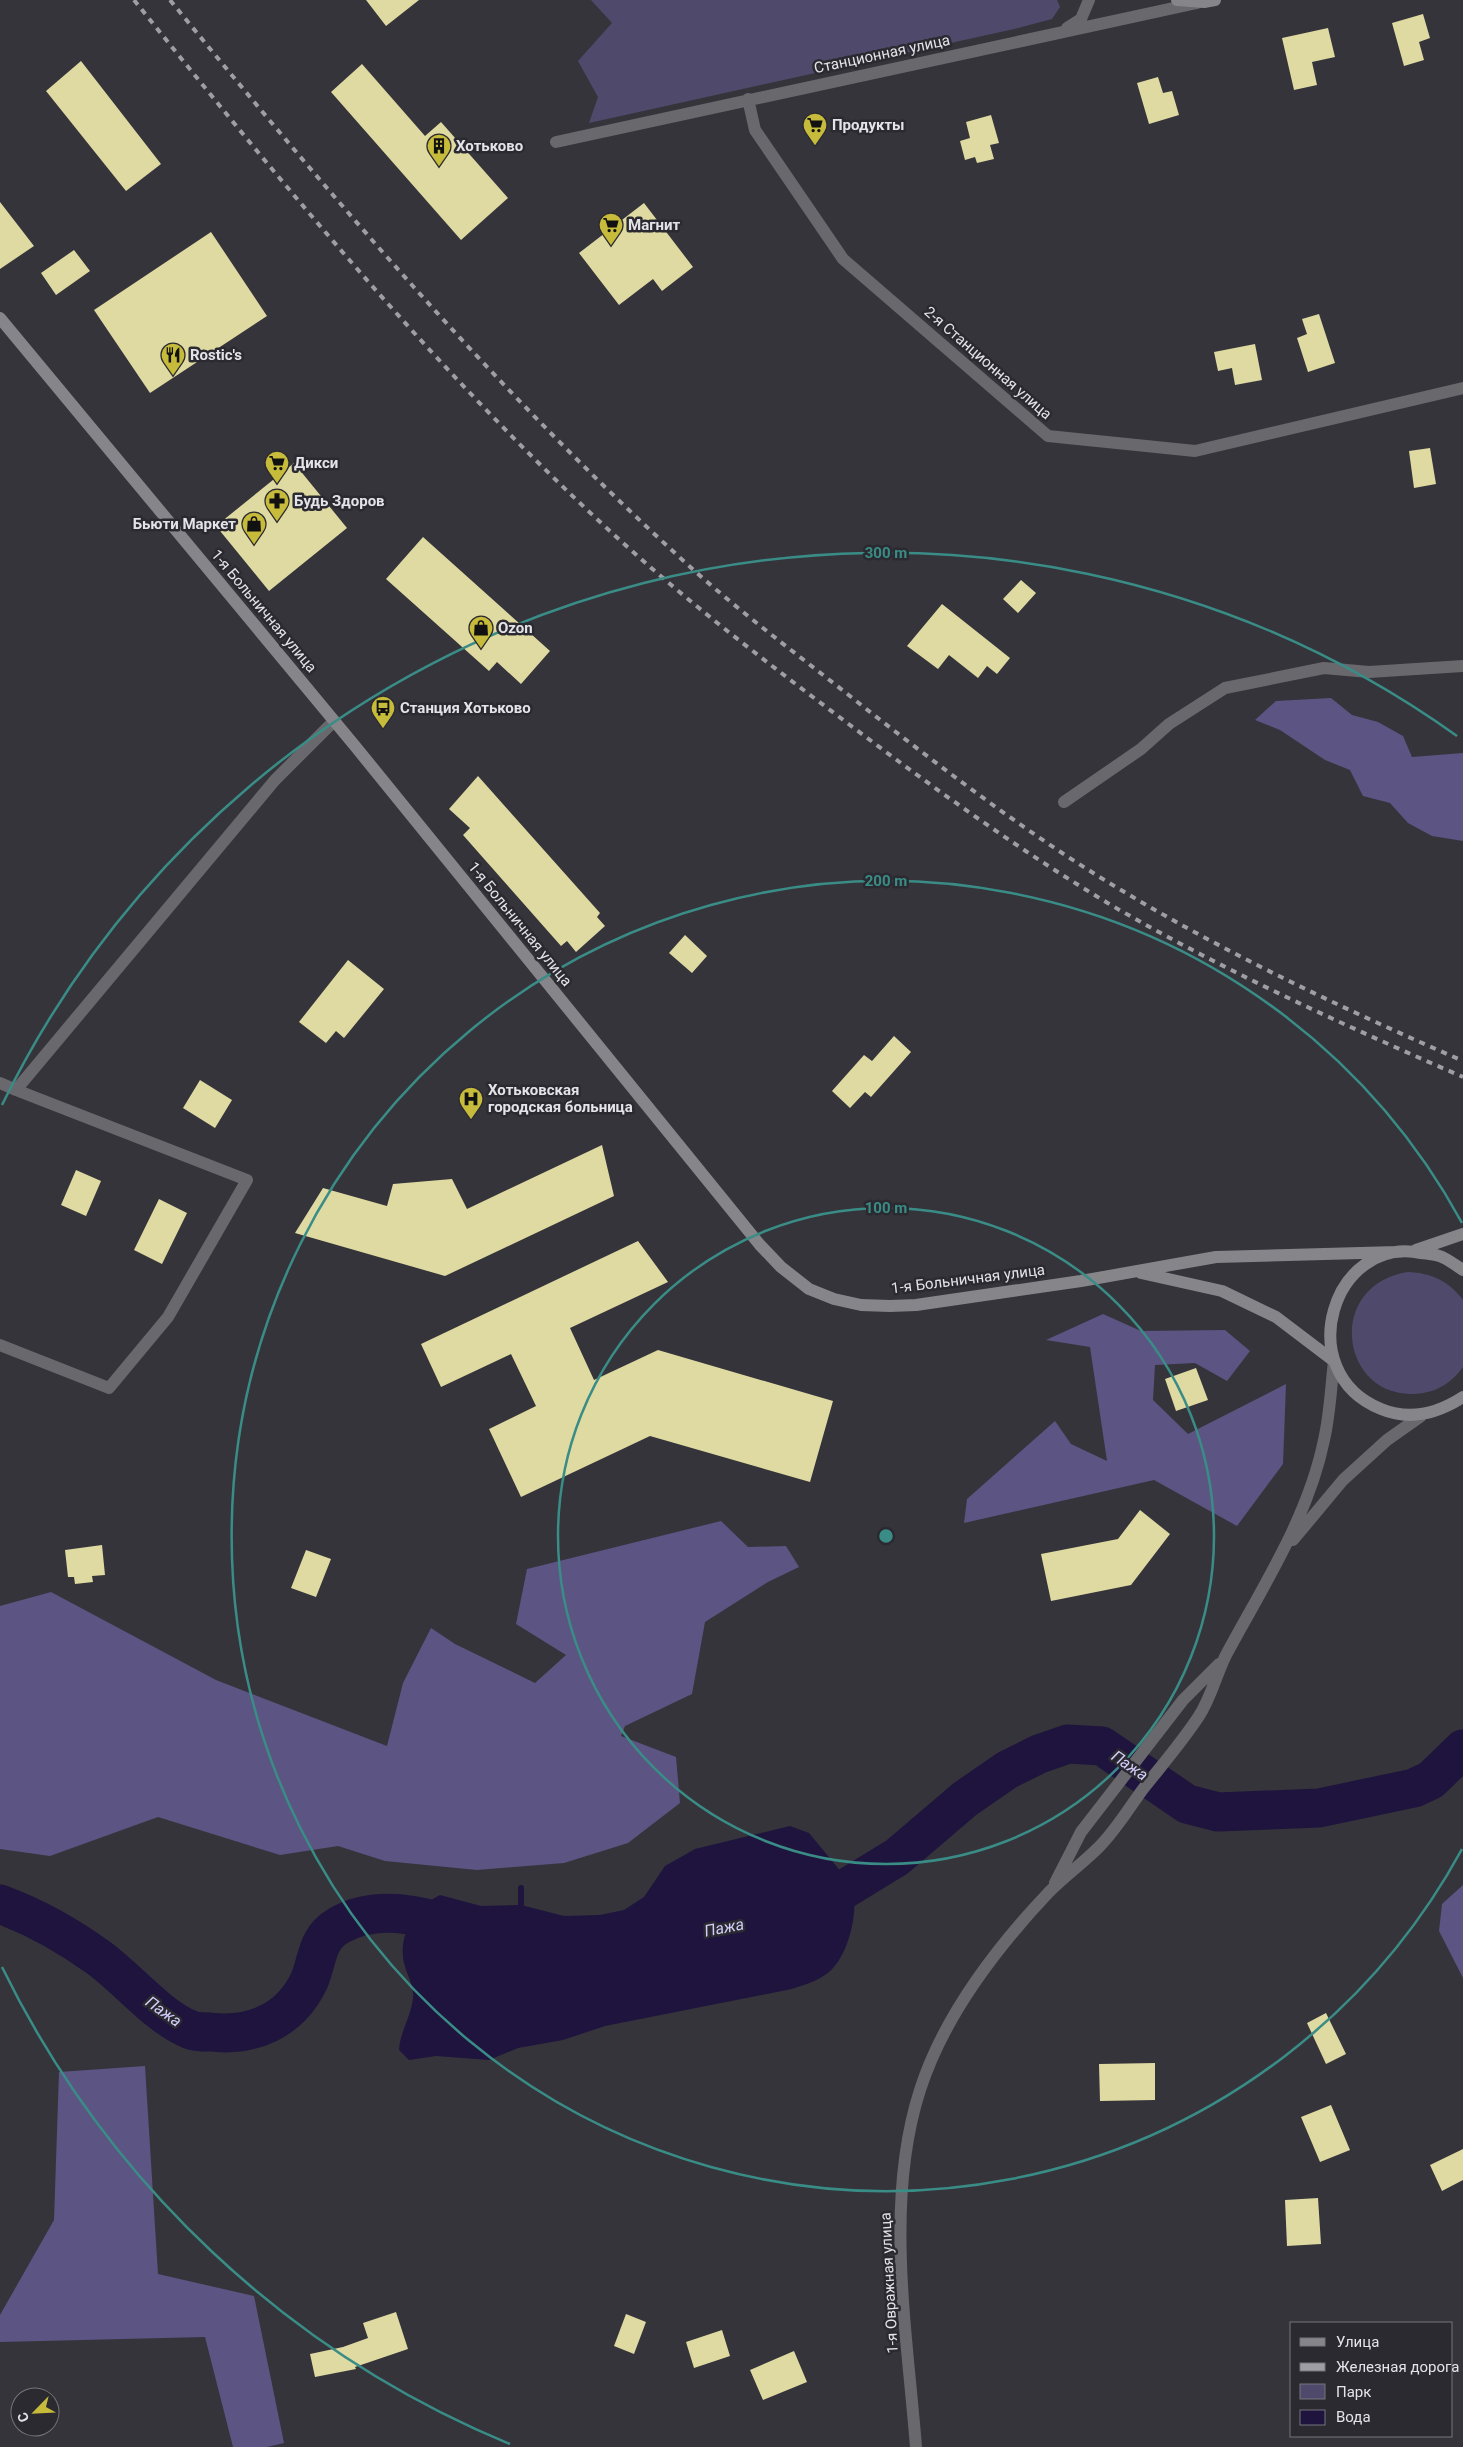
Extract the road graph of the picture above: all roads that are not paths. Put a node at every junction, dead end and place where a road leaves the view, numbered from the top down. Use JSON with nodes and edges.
{"nodes":[{"id":1,"x":1088,"y":0,"type":"edge"},
{"id":2,"x":1177,"y":0,"type":"edge"},
{"id":3,"x":1209,"y":1,"type":"edge"},
{"id":4,"x":1061,"y":32,"type":"junction"},
{"id":5,"x":748,"y":99,"type":"junction"},
{"id":6,"x":556,"y":142,"type":"dead end"},
{"id":7,"x":0,"y":318,"type":"edge"},
{"id":8,"x":1463,"y":388,"type":"edge"},
{"id":9,"x":1463,"y":666,"type":"edge"},
{"id":10,"x":334,"y":721,"type":"junction"},
{"id":11,"x":1064,"y":802,"type":"dead end"},
{"id":12,"x":0,"y":1083,"type":"edge"},
{"id":13,"x":16,"y":1090,"type":"junction"},
{"id":14,"x":1463,"y":1234,"type":"edge"},
{"id":15,"x":1413,"y":1251,"type":"junction"},
{"id":16,"x":1397,"y":1252,"type":"junction"},
{"id":17,"x":1463,"y":1270,"type":"edge"},
{"id":18,"x":1136,"y":1272,"type":"junction"},
{"id":19,"x":0,"y":1345,"type":"edge"},
{"id":20,"x":1334,"y":1361,"type":"junction"},
{"id":21,"x":1463,"y":1397,"type":"edge"},
{"id":22,"x":1421,"y":1416,"type":"junction"},
{"id":23,"x":1285,"y":1549,"type":"junction"},
{"id":24,"x":1224,"y":1660,"type":"junction"},
{"id":25,"x":1052,"y":1890,"type":"junction"},
{"id":26,"x":916,"y":2447,"type":"edge"}],
"edges":[{"from":1,"to":4,"type":"street"},
{"from":2,"to":3,"type":"main road"},
{"from":3,"to":4,"type":"street","name":"Станционная улица"},
{"from":4,"to":5,"type":"street","name":"Станционная улица"},
{"from":5,"to":6,"type":"street","name":"Станционная улица"},
{"from":5,"to":8,"type":"street","name":"2-я Станционная улица"},
{"from":7,"to":10,"type":"main road","name":"1-я Больничная улица"},
{"from":9,"to":11,"type":"street"},
{"from":10,"to":13,"type":"street"},
{"from":10,"to":18,"type":"main road","name":"1-я Больничная улица"},
{"from":12,"to":13,"type":"street"},
{"from":13,"to":19,"type":"street"},
{"from":14,"to":15,"type":"main road"},
{"from":15,"to":16,"type":"main road"},
{"from":15,"to":17,"type":"main road"},
{"from":16,"to":18,"type":"main road","name":"1-я Больничная улица"},
{"from":16,"to":20,"type":"main road"},
{"from":18,"to":20,"type":"main road"},
{"from":20,"to":22,"type":"main road"},
{"from":20,"to":23,"type":"street"},
{"from":21,"to":22,"type":"main road"},
{"from":22,"to":23,"type":"street"},
{"from":23,"to":24,"type":"street","name":"1-я Овражная улица"},
{"from":24,"to":25,"type":"street","name":"1-я Овражная улица"},
{"from":24,"to":25,"type":"street","name":"1-я Овражная улица"},
{"from":25,"to":26,"type":"street","name":"1-я Овражная улица"}]}
